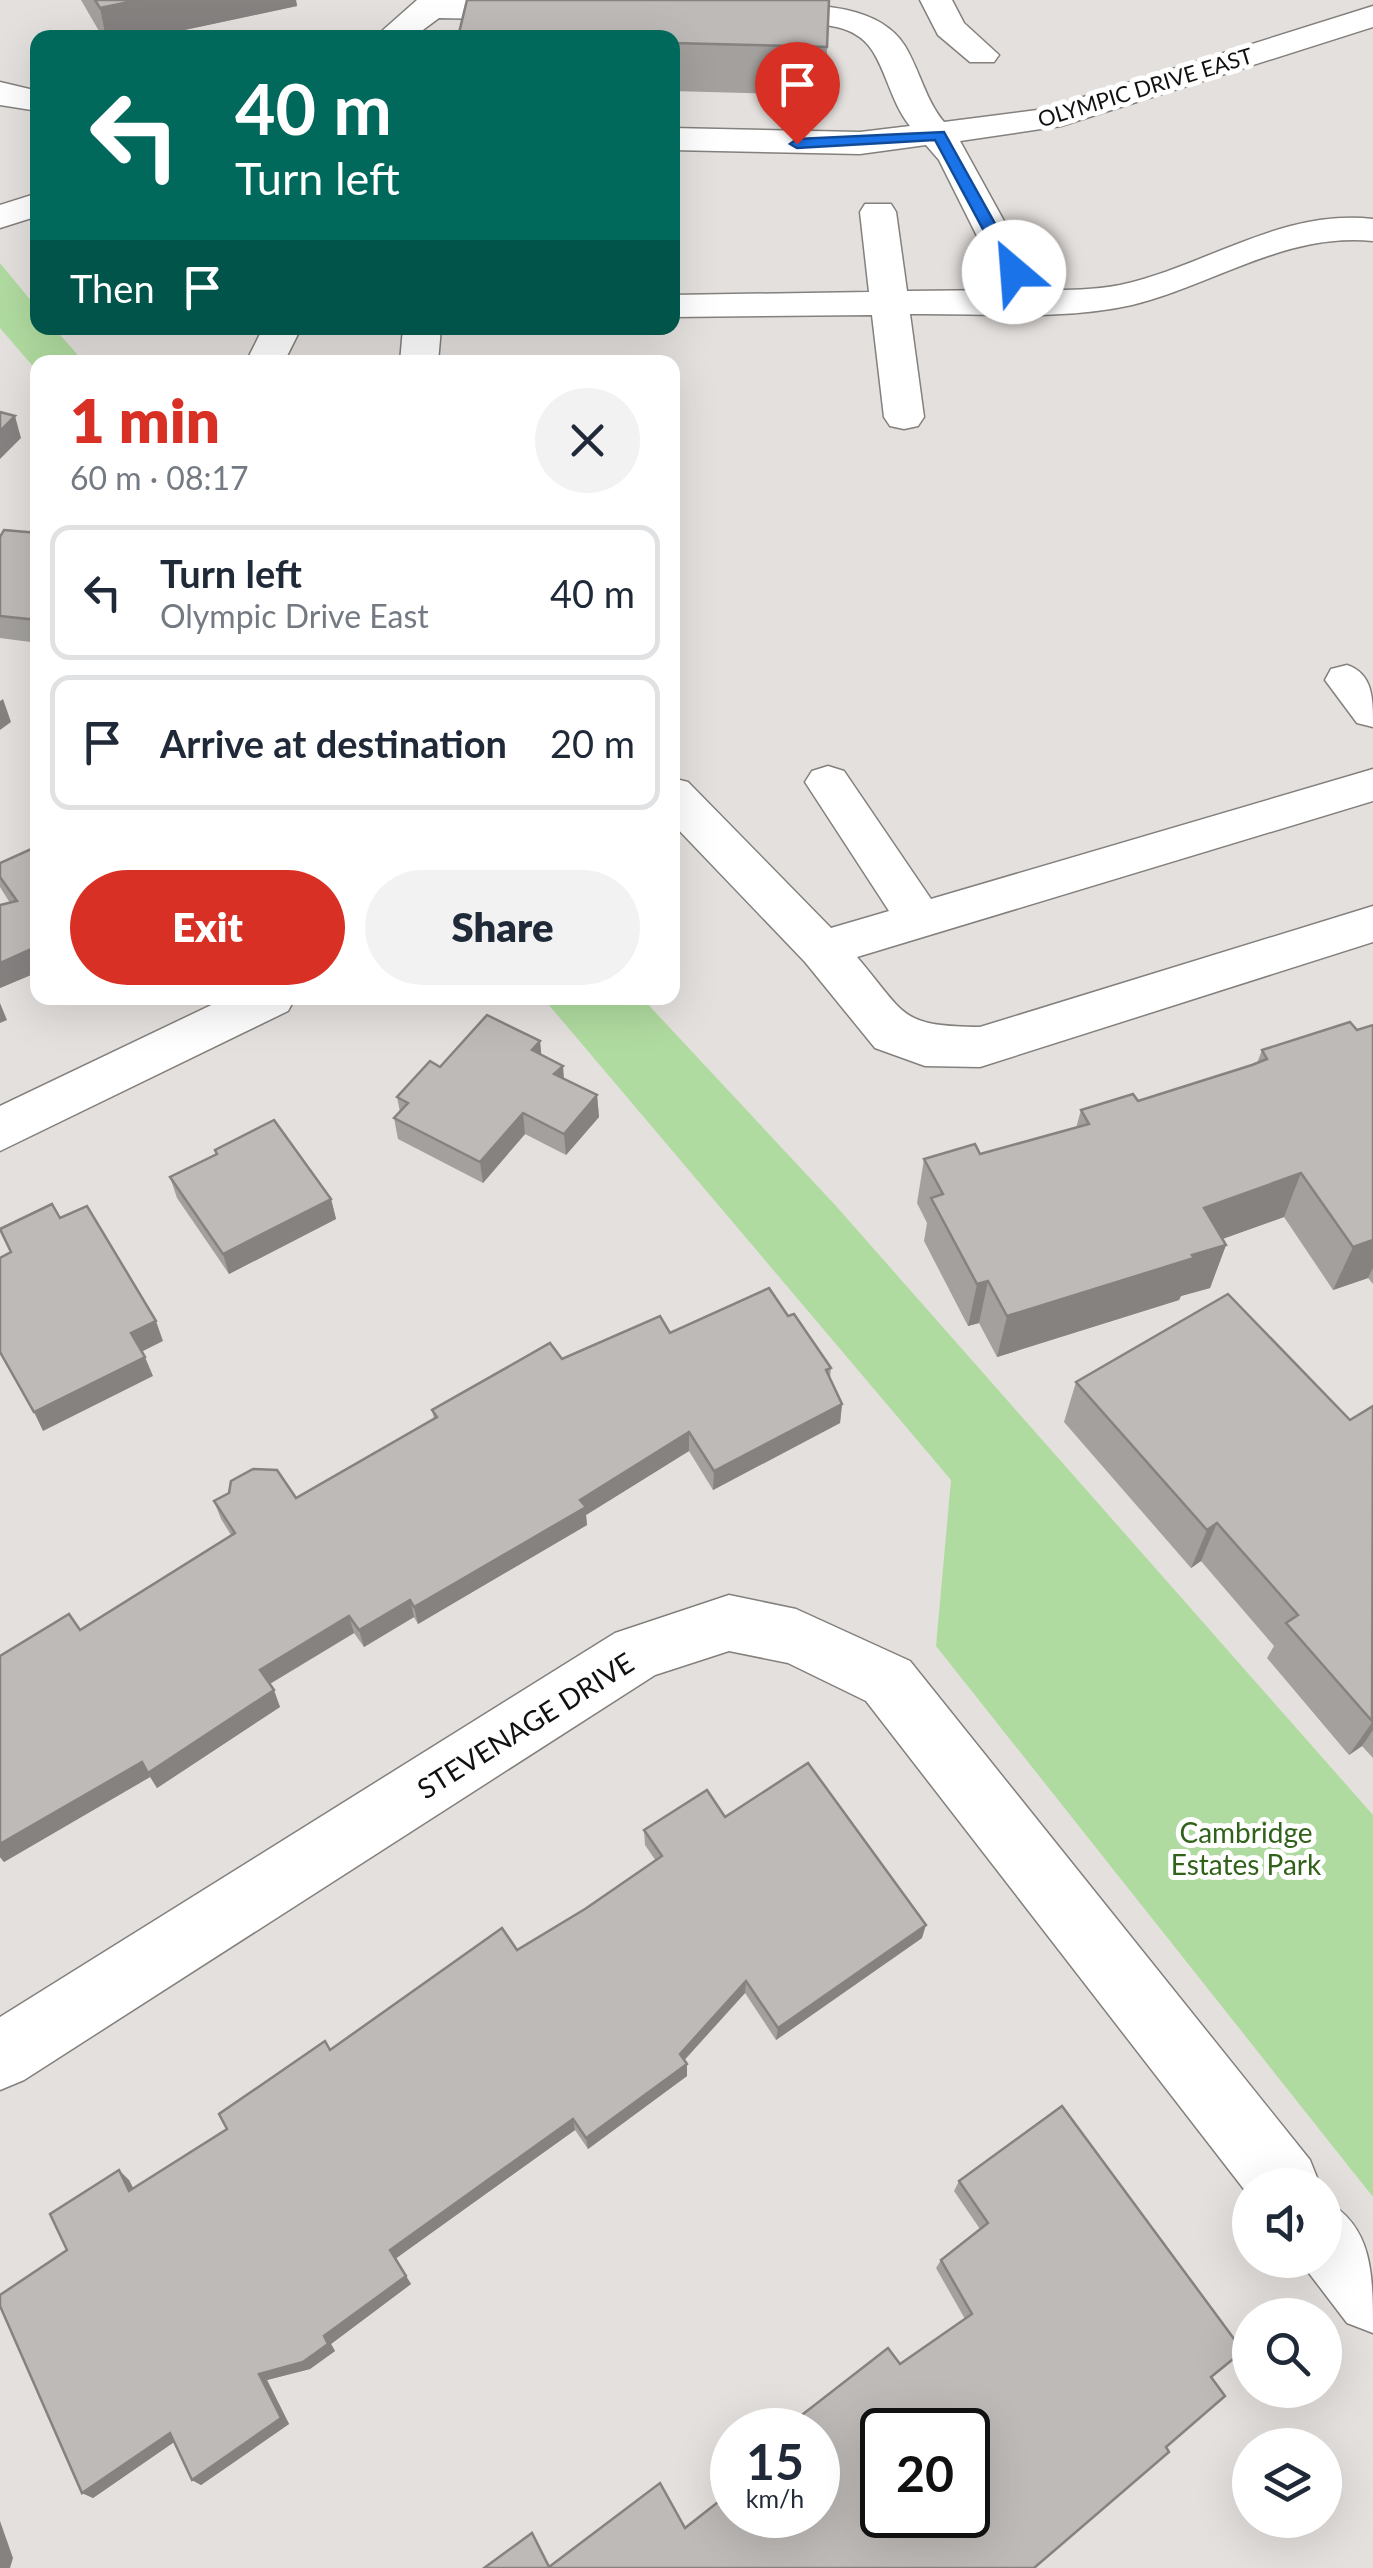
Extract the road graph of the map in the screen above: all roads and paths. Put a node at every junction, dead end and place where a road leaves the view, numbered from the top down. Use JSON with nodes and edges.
{"nodes":[{"id":1,"x":936,"y":0,"type":"edge"},
{"id":2,"x":432,"y":4,"type":"edge"},
{"id":3,"x":529,"y":5,"type":"edge"},
{"id":4,"x":566,"y":11,"type":"edge"},
{"id":5,"x":716,"y":13,"type":"edge"},
{"id":6,"x":1373,"y":16,"type":"edge"},
{"id":7,"x":400,"y":30,"type":"edge"},
{"id":8,"x":982,"y":54,"type":"dead end"},
{"id":9,"x":0,"y":92,"type":"edge"},
{"id":10,"x":30,"y":102,"type":"edge"},
{"id":11,"x":939,"y":135,"type":"junction"},
{"id":12,"x":680,"y":139,"type":"edge"},
{"id":13,"x":30,"y":207,"type":"edge"},
{"id":14,"x":878,"y":212,"type":"dead end"},
{"id":15,"x":0,"y":217,"type":"edge"},
{"id":16,"x":1373,"y":230,"type":"edge"},
{"id":17,"x":1029,"y":301,"type":"junction"},
{"id":18,"x":891,"y":303,"type":"junction"},
{"id":19,"x":680,"y":306,"type":"edge"},
{"id":20,"x":904,"y":417,"type":"dead end"},
{"id":21,"x":828,"y":782,"type":"dead end"},
{"id":22,"x":1373,"y":785,"type":"edge"},
{"id":23,"x":680,"y":802,"type":"edge"},
{"id":24,"x":920,"y":920,"type":"junction"},
{"id":25,"x":1373,"y":924,"type":"edge"},
{"id":26,"x":822,"y":949,"type":"junction"},
{"id":27,"x":256,"y":1005,"type":"edge"},
{"id":28,"x":0,"y":1130,"type":"edge"},
{"id":29,"x":0,"y":2056,"type":"edge"},
{"id":30,"x":1271,"y":2168,"type":"edge"},
{"id":31,"x":1342,"y":2258,"type":"edge"},
{"id":32,"x":1373,"y":2297,"type":"edge"}],
"edges":[{"from":1,"to":8,"type":"street"},
{"from":2,"to":3,"type":"street"},
{"from":2,"to":7,"type":"street"},
{"from":3,"to":4,"type":"street"},
{"from":5,"to":11,"type":"street"},
{"from":6,"to":11,"type":"street","name":"OLYMPIC DRIVE EAST"},
{"from":9,"to":10,"type":"street"},
{"from":11,"to":12,"type":"street","name":"OLYMPIC DRIVE EAST"},
{"from":11,"to":17,"type":"street"},
{"from":13,"to":15,"type":"street"},
{"from":14,"to":18,"type":"street"},
{"from":16,"to":17,"type":"street"},
{"from":17,"to":18,"type":"street"},
{"from":18,"to":19,"type":"street"},
{"from":18,"to":20,"type":"street"},
{"from":21,"to":24,"type":"street"},
{"from":22,"to":24,"type":"street"},
{"from":23,"to":26,"type":"street"},
{"from":24,"to":26,"type":"street"},
{"from":25,"to":26,"type":"street"},
{"from":27,"to":28,"type":"street"},
{"from":29,"to":30,"type":"street","name":"STEVENAGE DRIVE"},
{"from":31,"to":32,"type":"street"}]}
